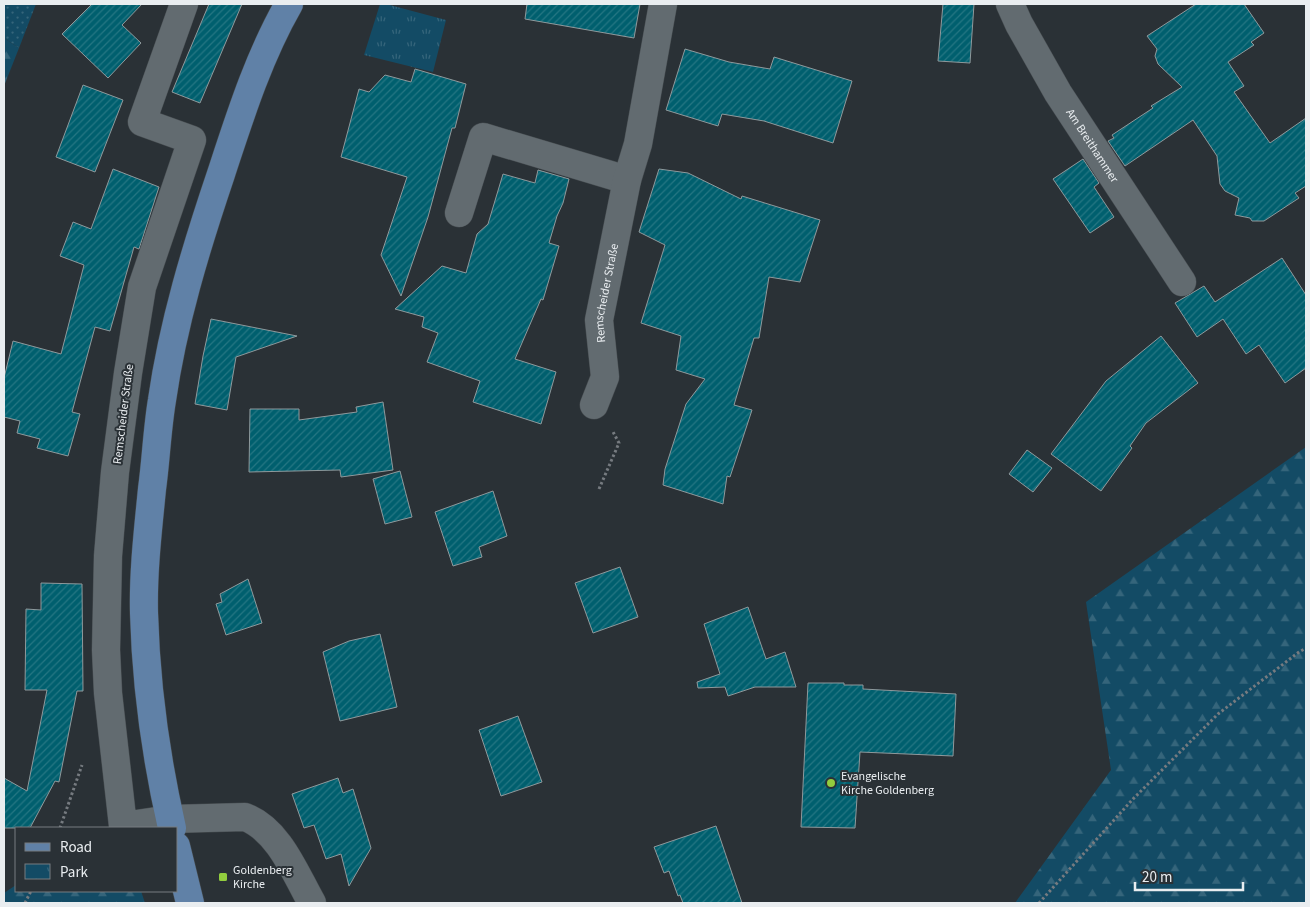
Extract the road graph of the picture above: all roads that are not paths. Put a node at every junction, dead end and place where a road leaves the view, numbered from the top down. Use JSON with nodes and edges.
{"nodes":[{"id":1,"x":184,"y":4,"type":"edge"},
{"id":2,"x":289,"y":4,"type":"edge"},
{"id":3,"x":663,"y":4,"type":"edge"},
{"id":4,"x":1010,"y":4,"type":"edge"},
{"id":5,"x":627,"y":180,"type":"junction"},
{"id":6,"x":459,"y":212,"type":"dead end"},
{"id":7,"x":1182,"y":282,"type":"dead end"},
{"id":8,"x":594,"y":405,"type":"road end"},
{"id":9,"x":171,"y":824,"type":"edge"},
{"id":10,"x":178,"y":854,"type":"edge"},
{"id":11,"x":190,"y":903,"type":"edge"},
{"id":12,"x":312,"y":903,"type":"edge"}],
"edges":[{"from":1,"to":9,"type":"street","name":"Remscheider Straße"},
{"from":2,"to":9,"type":"main road"},
{"from":3,"to":5,"type":"street","name":"Remscheider Straße"},
{"from":4,"to":7,"type":"street","name":"Am Breithammer"},
{"from":5,"to":6,"type":"street"},
{"from":5,"to":8,"type":"street","name":"Remscheider Straße"},
{"from":9,"to":12,"type":"street"},
{"from":10,"to":11,"type":"main road"}]}
